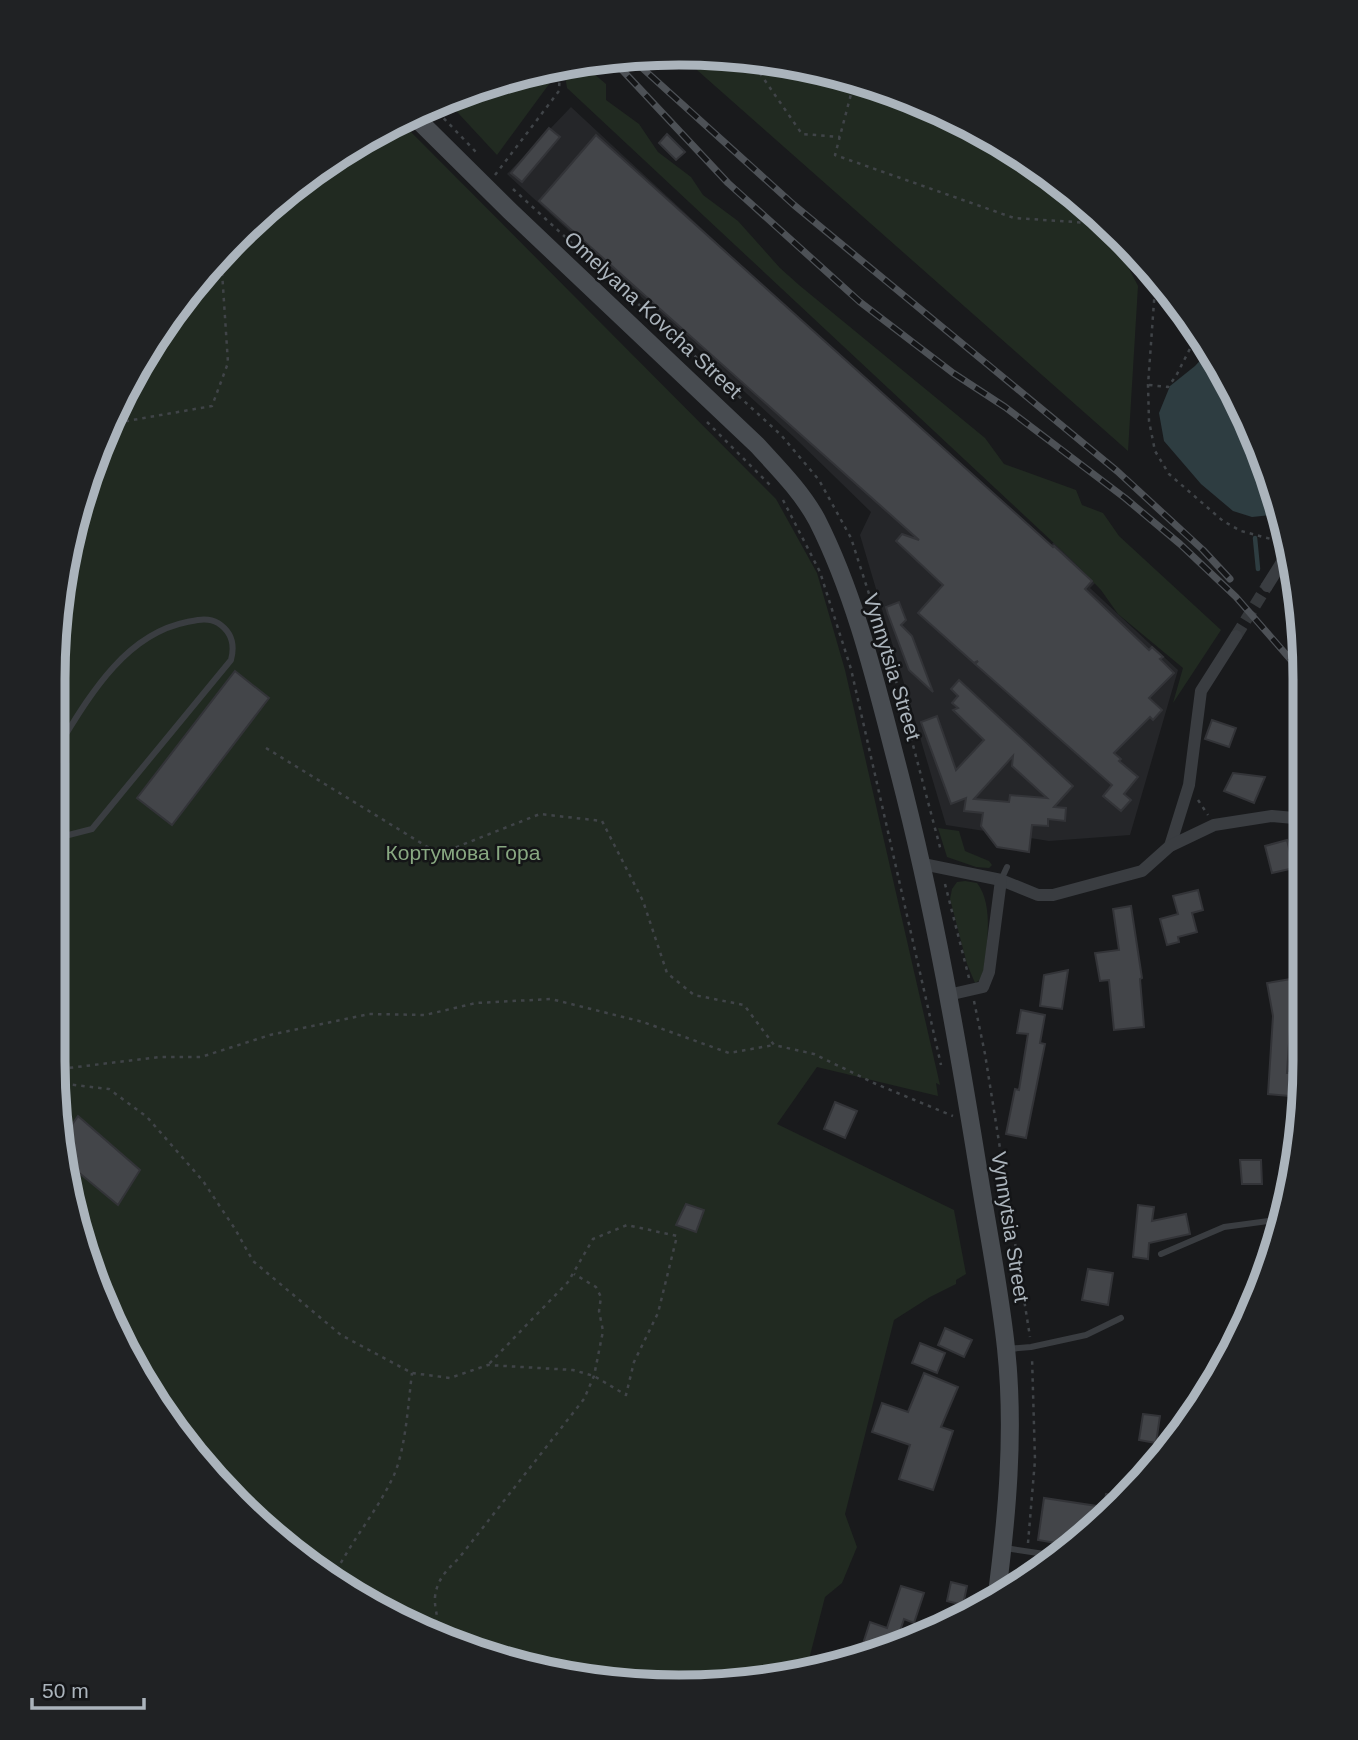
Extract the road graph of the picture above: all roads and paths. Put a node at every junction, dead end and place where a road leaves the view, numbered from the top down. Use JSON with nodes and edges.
{"nodes":[{"id":1,"x":758,"y":70,"type":"edge"},
{"id":2,"x":560,"y":77,"type":"edge"},
{"id":3,"x":852,"y":90,"type":"edge"},
{"id":4,"x":420,"y":122,"type":"edge"},
{"id":5,"x":840,"y":137,"type":"junction"},
{"id":6,"x":484,"y":185,"type":"junction"},
{"id":7,"x":1090,"y":223,"type":"edge"},
{"id":8,"x":221,"y":270,"type":"edge"},
{"id":9,"x":1155,"y":291,"type":"edge"},
{"id":10,"x":1193,"y":342,"type":"edge"},
{"id":11,"x":1148,"y":385,"type":"junction"},
{"id":12,"x":123,"y":418,"type":"edge"},
{"id":13,"x":704,"y":419,"type":"dead end"},
{"id":14,"x":771,"y":487,"type":"dead end"},
{"id":15,"x":781,"y":496,"type":"dead end"},
{"id":16,"x":1277,"y":541,"type":"edge"},
{"id":17,"x":1282,"y":563,"type":"edge"},
{"id":18,"x":837,"y":565,"type":"joint"},
{"id":19,"x":1267,"y":586,"type":"tunnel mouth"},
{"id":20,"x":1236,"y":636,"type":"tunnel mouth"},
{"id":21,"x":65,"y":736,"type":"edge"},
{"id":22,"x":267,"y":748,"type":"dead end"},
{"id":23,"x":1189,"y":785,"type":"junction"},
{"id":24,"x":1293,"y":818,"type":"edge"},
{"id":25,"x":1214,"y":825,"type":"junction"},
{"id":26,"x":65,"y":836,"type":"edge"},
{"id":27,"x":1170,"y":846,"type":"junction"},
{"id":28,"x":923,"y":864,"type":"junction"},
{"id":29,"x":1007,"y":867,"type":"dead end"},
{"id":30,"x":1001,"y":880,"type":"junction"},
{"id":31,"x":945,"y":884,"type":"dead end"},
{"id":32,"x":972,"y":992,"type":"junction"},
{"id":33,"x":948,"y":995,"type":"junction"},
{"id":34,"x":774,"y":1045,"type":"junction"},
{"id":35,"x":985,"y":1054,"type":"dead end"},
{"id":36,"x":941,"y":1065,"type":"dead end"},
{"id":37,"x":65,"y":1068,"type":"edge"},
{"id":38,"x":66,"y":1084,"type":"edge"},
{"id":39,"x":970,"y":1117,"type":"junction"},
{"id":40,"x":1272,"y":1221,"type":"edge"},
{"id":41,"x":1161,"y":1254,"type":"dead end"},
{"id":42,"x":573,"y":1274,"type":"junction"},
{"id":43,"x":1121,"y":1318,"type":"dead end"},
{"id":44,"x":1006,"y":1349,"type":"junction"},
{"id":45,"x":488,"y":1365,"type":"junction"},
{"id":46,"x":412,"y":1373,"type":"junction"},
{"id":47,"x":594,"y":1376,"type":"junction"},
{"id":48,"x":1003,"y":1548,"type":"junction"},
{"id":49,"x":1045,"y":1554,"type":"edge"},
{"id":50,"x":336,"y":1571,"type":"edge"},
{"id":51,"x":998,"y":1586,"type":"edge"},
{"id":52,"x":436,"y":1624,"type":"edge"}],
"edges":[{"from":1,"to":5,"type":"path"},
{"from":2,"to":6,"type":"path"},
{"from":3,"to":5,"type":"path"},
{"from":4,"to":6,"type":"main road","name":"Omelyana Kovcha Street"},
{"from":5,"to":7,"type":"path"},
{"from":6,"to":18,"type":"main road","name":"Omelyana Kovcha Street"},
{"from":8,"to":12,"type":"path"},
{"from":9,"to":11,"type":"path"},
{"from":10,"to":11,"type":"path"},
{"from":11,"to":16,"type":"path"},
{"from":13,"to":14,"type":"path"},
{"from":15,"to":36,"type":"path"},
{"from":17,"to":19,"type":"street"},
{"from":18,"to":28,"type":"main road","name":"Vynnytsia Street"},
{"from":20,"to":23,"type":"street"},
{"from":21,"to":26,"type":"lane"},
{"from":22,"to":34,"type":"path"},
{"from":23,"to":25,"type":"path"},
{"from":23,"to":27,"type":"street"},
{"from":24,"to":25,"type":"street"},
{"from":25,"to":27,"type":"street"},
{"from":27,"to":30,"type":"street"},
{"from":28,"to":30,"type":"street"},
{"from":28,"to":33,"type":"main road","name":"Vynnytsia Street"},
{"from":29,"to":30,"type":"lane"},
{"from":30,"to":32,"type":"street"},
{"from":31,"to":32,"type":"path"},
{"from":32,"to":33,"type":"street"},
{"from":32,"to":35,"type":"path"},
{"from":33,"to":39,"type":"main road","name":"Vynnytsia Street"},
{"from":34,"to":37,"type":"path"},
{"from":34,"to":39,"type":"path"},
{"from":38,"to":46,"type":"path"},
{"from":39,"to":44,"type":"main road","name":"Vynnytsia Street"},
{"from":40,"to":41,"type":"lane"},
{"from":42,"to":45,"type":"path"},
{"from":42,"to":47,"type":"path"},
{"from":42,"to":47,"type":"path"},
{"from":43,"to":44,"type":"lane"},
{"from":44,"to":48,"type":"main road","name":"Vynnytsia Street"},
{"from":45,"to":46,"type":"path"},
{"from":45,"to":47,"type":"path"},
{"from":46,"to":50,"type":"path"},
{"from":47,"to":52,"type":"path"},
{"from":48,"to":49,"type":"lane"},
{"from":48,"to":51,"type":"main road","name":"Vynnytsia Street"}]}
